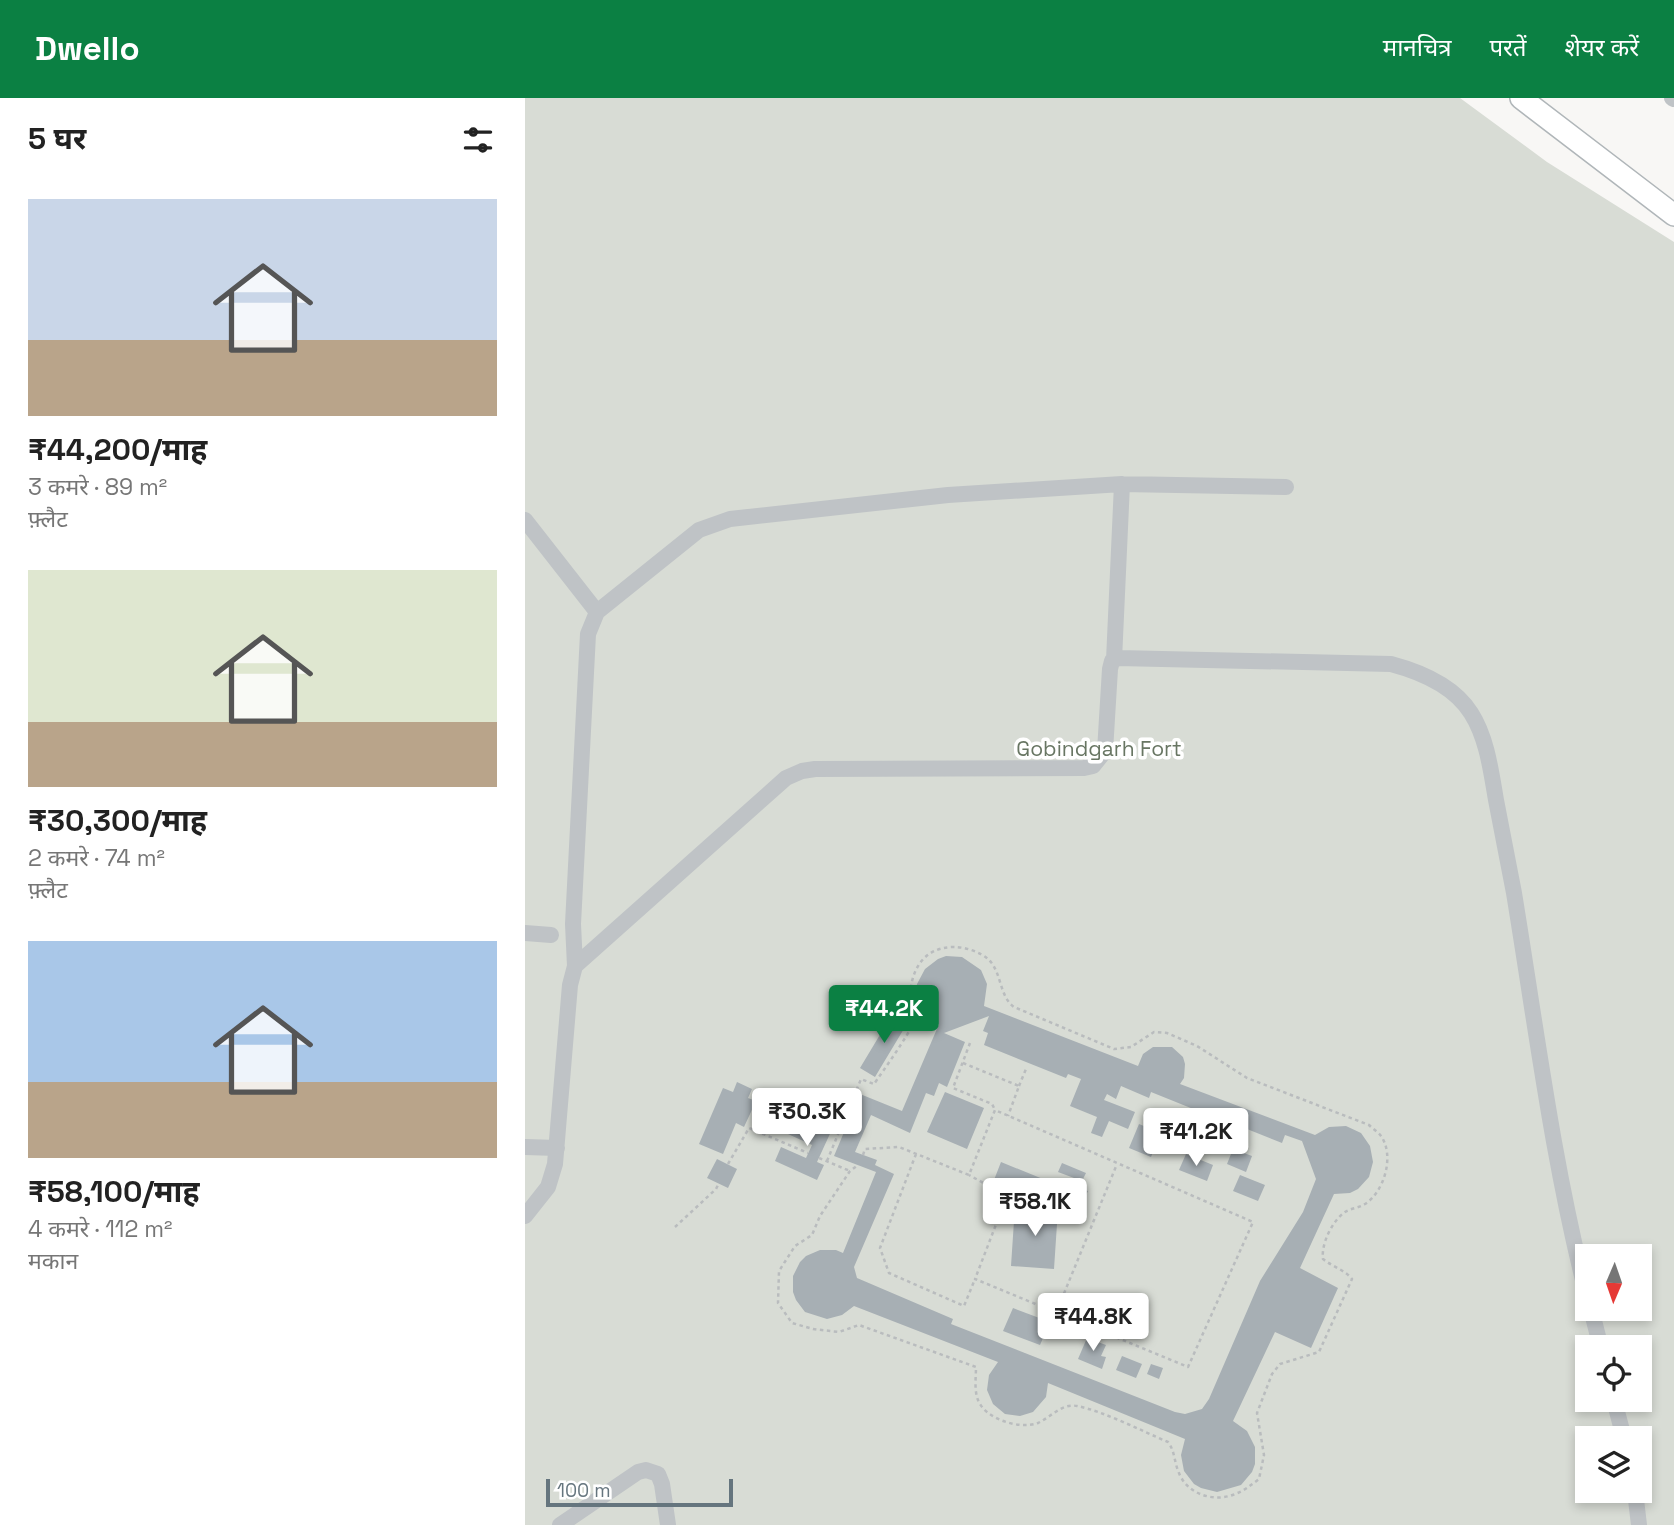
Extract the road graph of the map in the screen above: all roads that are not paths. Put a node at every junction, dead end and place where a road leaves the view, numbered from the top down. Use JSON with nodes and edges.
{"nodes":[{"id":1,"x":1521,"y":98,"type":"edge"},
{"id":2,"x":1674,"y":215,"type":"edge"},
{"id":3,"x":1122,"y":484,"type":"junction"},
{"id":4,"x":1286,"y":486,"type":"dead end"},
{"id":5,"x":525,"y":520,"type":"edge"},
{"id":6,"x":597,"y":612,"type":"junction"},
{"id":7,"x":1114,"y":660,"type":"junction"},
{"id":8,"x":525,"y":933,"type":"edge"},
{"id":9,"x":551,"y":935,"type":"dead end"},
{"id":10,"x":575,"y":966,"type":"junction"},
{"id":11,"x":525,"y":1147,"type":"edge"},
{"id":12,"x":557,"y":1149,"type":"junction"},
{"id":13,"x":525,"y":1216,"type":"edge"},
{"id":14,"x":1576,"y":1244,"type":"edge"},
{"id":15,"x":1636,"y":1503,"type":"edge"},
{"id":16,"x":560,"y":1525,"type":"edge"},
{"id":17,"x":668,"y":1525,"type":"edge"},
{"id":18,"x":1639,"y":1525,"type":"edge"}],
"edges":[{"from":1,"to":2,"type":"main road"},
{"from":3,"to":4,"type":"street"},
{"from":3,"to":6,"type":"street"},
{"from":3,"to":7,"type":"street"},
{"from":5,"to":6,"type":"street"},
{"from":6,"to":10,"type":"street"},
{"from":7,"to":10,"type":"street"},
{"from":7,"to":14,"type":"street"},
{"from":8,"to":9,"type":"street"},
{"from":10,"to":12,"type":"street"},
{"from":11,"to":12,"type":"street"},
{"from":12,"to":13,"type":"street"},
{"from":15,"to":18,"type":"street"},
{"from":16,"to":17,"type":"street"}]}
